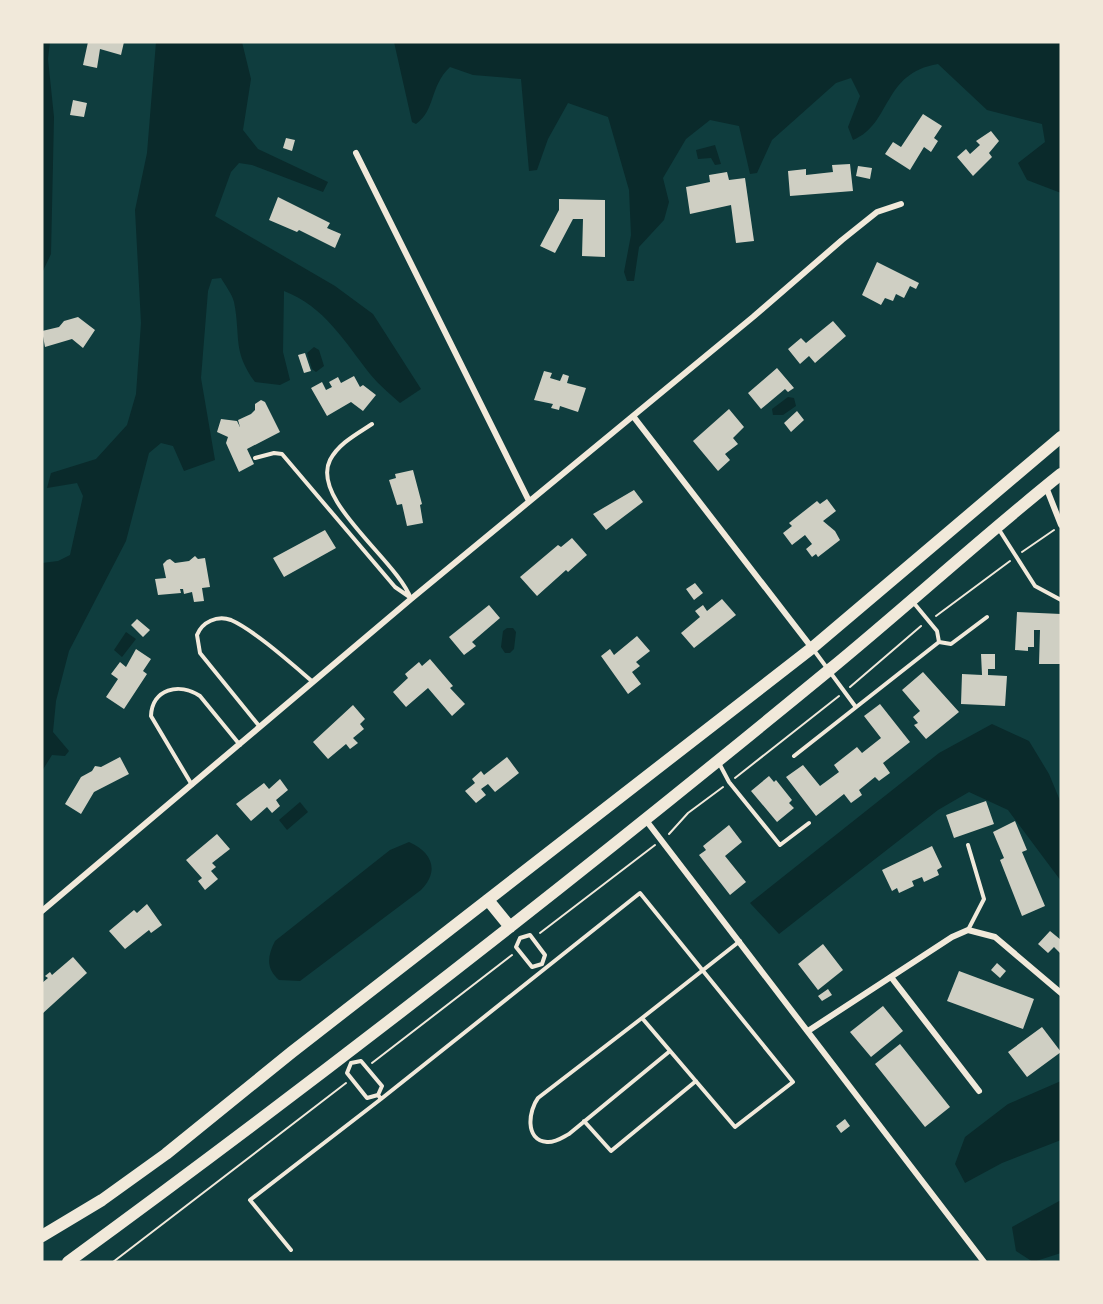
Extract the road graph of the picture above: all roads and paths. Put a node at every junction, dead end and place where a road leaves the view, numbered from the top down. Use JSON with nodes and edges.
{"nodes":[{"id":1,"x":356,"y":153,"type":"dead end"},
{"id":2,"x":901,"y":204,"type":"dead end"},
{"id":3,"x":633,"y":416,"type":"junction"},
{"id":4,"x":372,"y":424,"type":"dead end"},
{"id":5,"x":1061,"y":437,"type":"edge"},
{"id":6,"x":255,"y":458,"type":"dead end"},
{"id":7,"x":1061,"y":474,"type":"edge"},
{"id":8,"x":1046,"y":486,"type":"junction"},
{"id":9,"x":529,"y":501,"type":"junction"},
{"id":10,"x":1061,"y":525,"type":"edge"},
{"id":11,"x":997,"y":528,"type":"junction"},
{"id":12,"x":1016,"y":556,"type":"junction"},
{"id":13,"x":411,"y":599,"type":"junction"},
{"id":14,"x":912,"y":600,"type":"junction"},
{"id":15,"x":1061,"y":600,"type":"edge"},
{"id":16,"x":987,"y":617,"type":"dead end"},
{"id":17,"x":929,"y":620,"type":"junction"},
{"id":18,"x":939,"y":642,"type":"junction"},
{"id":19,"x":812,"y":648,"type":"junction"},
{"id":20,"x":829,"y":670,"type":"junction"},
{"id":21,"x":313,"y":682,"type":"junction"},
{"id":22,"x":843,"y":692,"type":"junction"},
{"id":23,"x":855,"y":706,"type":"junction"},
{"id":24,"x":261,"y":728,"type":"junction"},
{"id":25,"x":240,"y":746,"type":"junction"},
{"id":26,"x":794,"y":756,"type":"dead end"},
{"id":27,"x":718,"y":760,"type":"junction"},
{"id":28,"x":729,"y":782,"type":"junction"},
{"id":29,"x":192,"y":786,"type":"junction"},
{"id":30,"x":645,"y":819,"type":"junction"},
{"id":31,"x":809,"y":823,"type":"dead end"},
{"id":32,"x":662,"y":840,"type":"junction"},
{"id":33,"x":968,"y":845,"type":"dead end"},
{"id":34,"x":488,"y":900,"type":"junction"},
{"id":35,"x":42,"y":911,"type":"edge"},
{"id":36,"x":510,"y":927,"type":"junction"},
{"id":37,"x":968,"y":930,"type":"junction"},
{"id":38,"x":520,"y":938,"type":"junction"},
{"id":39,"x":533,"y":939,"type":"junction"},
{"id":40,"x":740,"y":941,"type":"junction"},
{"id":41,"x":519,"y":950,"type":"junction"},
{"id":42,"x":543,"y":966,"type":"junction"},
{"id":43,"x":702,"y":970,"type":"junction"},
{"id":44,"x":891,"y":977,"type":"junction"},
{"id":45,"x":1061,"y":993,"type":"edge"},
{"id":46,"x":642,"y":1018,"type":"junction"},
{"id":47,"x":808,"y":1031,"type":"junction"},
{"id":48,"x":670,"y":1051,"type":"junction"},
{"id":49,"x":348,"y":1059,"type":"junction"},
{"id":50,"x":366,"y":1067,"type":"junction"},
{"id":51,"x":351,"y":1079,"type":"junction"},
{"id":52,"x":696,"y":1081,"type":"junction"},
{"id":53,"x":979,"y":1091,"type":"dead end"},
{"id":54,"x":379,"y":1097,"type":"junction"},
{"id":55,"x":584,"y":1121,"type":"junction"},
{"id":56,"x":42,"y":1236,"type":"edge"},
{"id":57,"x":291,"y":1250,"type":"dead end"},
{"id":58,"x":68,"y":1262,"type":"edge"},
{"id":59,"x":113,"y":1262,"type":"edge"},
{"id":60,"x":984,"y":1262,"type":"edge"}],
"edges":[{"from":1,"to":9,"type":"street"},
{"from":2,"to":3,"type":"street"},
{"from":3,"to":9,"type":"street"},
{"from":3,"to":19,"type":"street"},
{"from":4,"to":13,"type":"lane"},
{"from":5,"to":19,"type":"main road"},
{"from":6,"to":13,"type":"lane"},
{"from":7,"to":8,"type":"main road"},
{"from":8,"to":10,"type":"street"},
{"from":8,"to":11,"type":"main road"},
{"from":9,"to":13,"type":"street"},
{"from":10,"to":12,"type":"path"},
{"from":11,"to":12,"type":"lane"},
{"from":11,"to":14,"type":"main road"},
{"from":12,"to":15,"type":"lane"},
{"from":12,"to":17,"type":"path"},
{"from":13,"to":21,"type":"street"},
{"from":14,"to":17,"type":"lane"},
{"from":14,"to":20,"type":"main road"},
{"from":16,"to":18,"type":"lane"},
{"from":17,"to":18,"type":"lane"},
{"from":17,"to":22,"type":"path"},
{"from":18,"to":23,"type":"lane"},
{"from":19,"to":20,"type":"lane"},
{"from":19,"to":34,"type":"main road"},
{"from":20,"to":22,"type":"lane"},
{"from":20,"to":27,"type":"main road"},
{"from":21,"to":24,"type":"street"},
{"from":21,"to":24,"type":"lane"},
{"from":22,"to":23,"type":"lane"},
{"from":22,"to":28,"type":"path"},
{"from":23,"to":26,"type":"lane"},
{"from":24,"to":25,"type":"street"},
{"from":25,"to":29,"type":"street"},
{"from":25,"to":29,"type":"lane"},
{"from":27,"to":28,"type":"lane"},
{"from":27,"to":30,"type":"main road"},
{"from":28,"to":31,"type":"lane"},
{"from":28,"to":32,"type":"path"},
{"from":29,"to":35,"type":"street"},
{"from":30,"to":32,"type":"street"},
{"from":30,"to":36,"type":"main road"},
{"from":32,"to":39,"type":"path"},
{"from":32,"to":40,"type":"street"},
{"from":33,"to":37,"type":"lane"},
{"from":34,"to":36,"type":"main road"},
{"from":34,"to":56,"type":"main road"},
{"from":36,"to":38,"type":"lane"},
{"from":36,"to":49,"type":"main road"},
{"from":37,"to":44,"type":"street"},
{"from":37,"to":45,"type":"street"},
{"from":38,"to":39,"type":"lane"},
{"from":38,"to":41,"type":"lane"},
{"from":39,"to":42,"type":"lane"},
{"from":40,"to":43,"type":"lane"},
{"from":40,"to":47,"type":"street"},
{"from":41,"to":42,"type":"lane"},
{"from":41,"to":50,"type":"path"},
{"from":42,"to":43,"type":"lane"},
{"from":42,"to":54,"type":"lane"},
{"from":43,"to":46,"type":"lane"},
{"from":43,"to":52,"type":"lane"},
{"from":44,"to":47,"type":"street"},
{"from":44,"to":53,"type":"street"},
{"from":46,"to":48,"type":"lane"},
{"from":46,"to":55,"type":"lane"},
{"from":47,"to":60,"type":"street"},
{"from":48,"to":52,"type":"lane"},
{"from":48,"to":55,"type":"lane"},
{"from":49,"to":50,"type":"lane"},
{"from":49,"to":51,"type":"lane"},
{"from":49,"to":58,"type":"main road"},
{"from":50,"to":54,"type":"lane"},
{"from":51,"to":54,"type":"lane"},
{"from":51,"to":59,"type":"path"},
{"from":52,"to":55,"type":"lane"},
{"from":54,"to":57,"type":"lane"}]}
